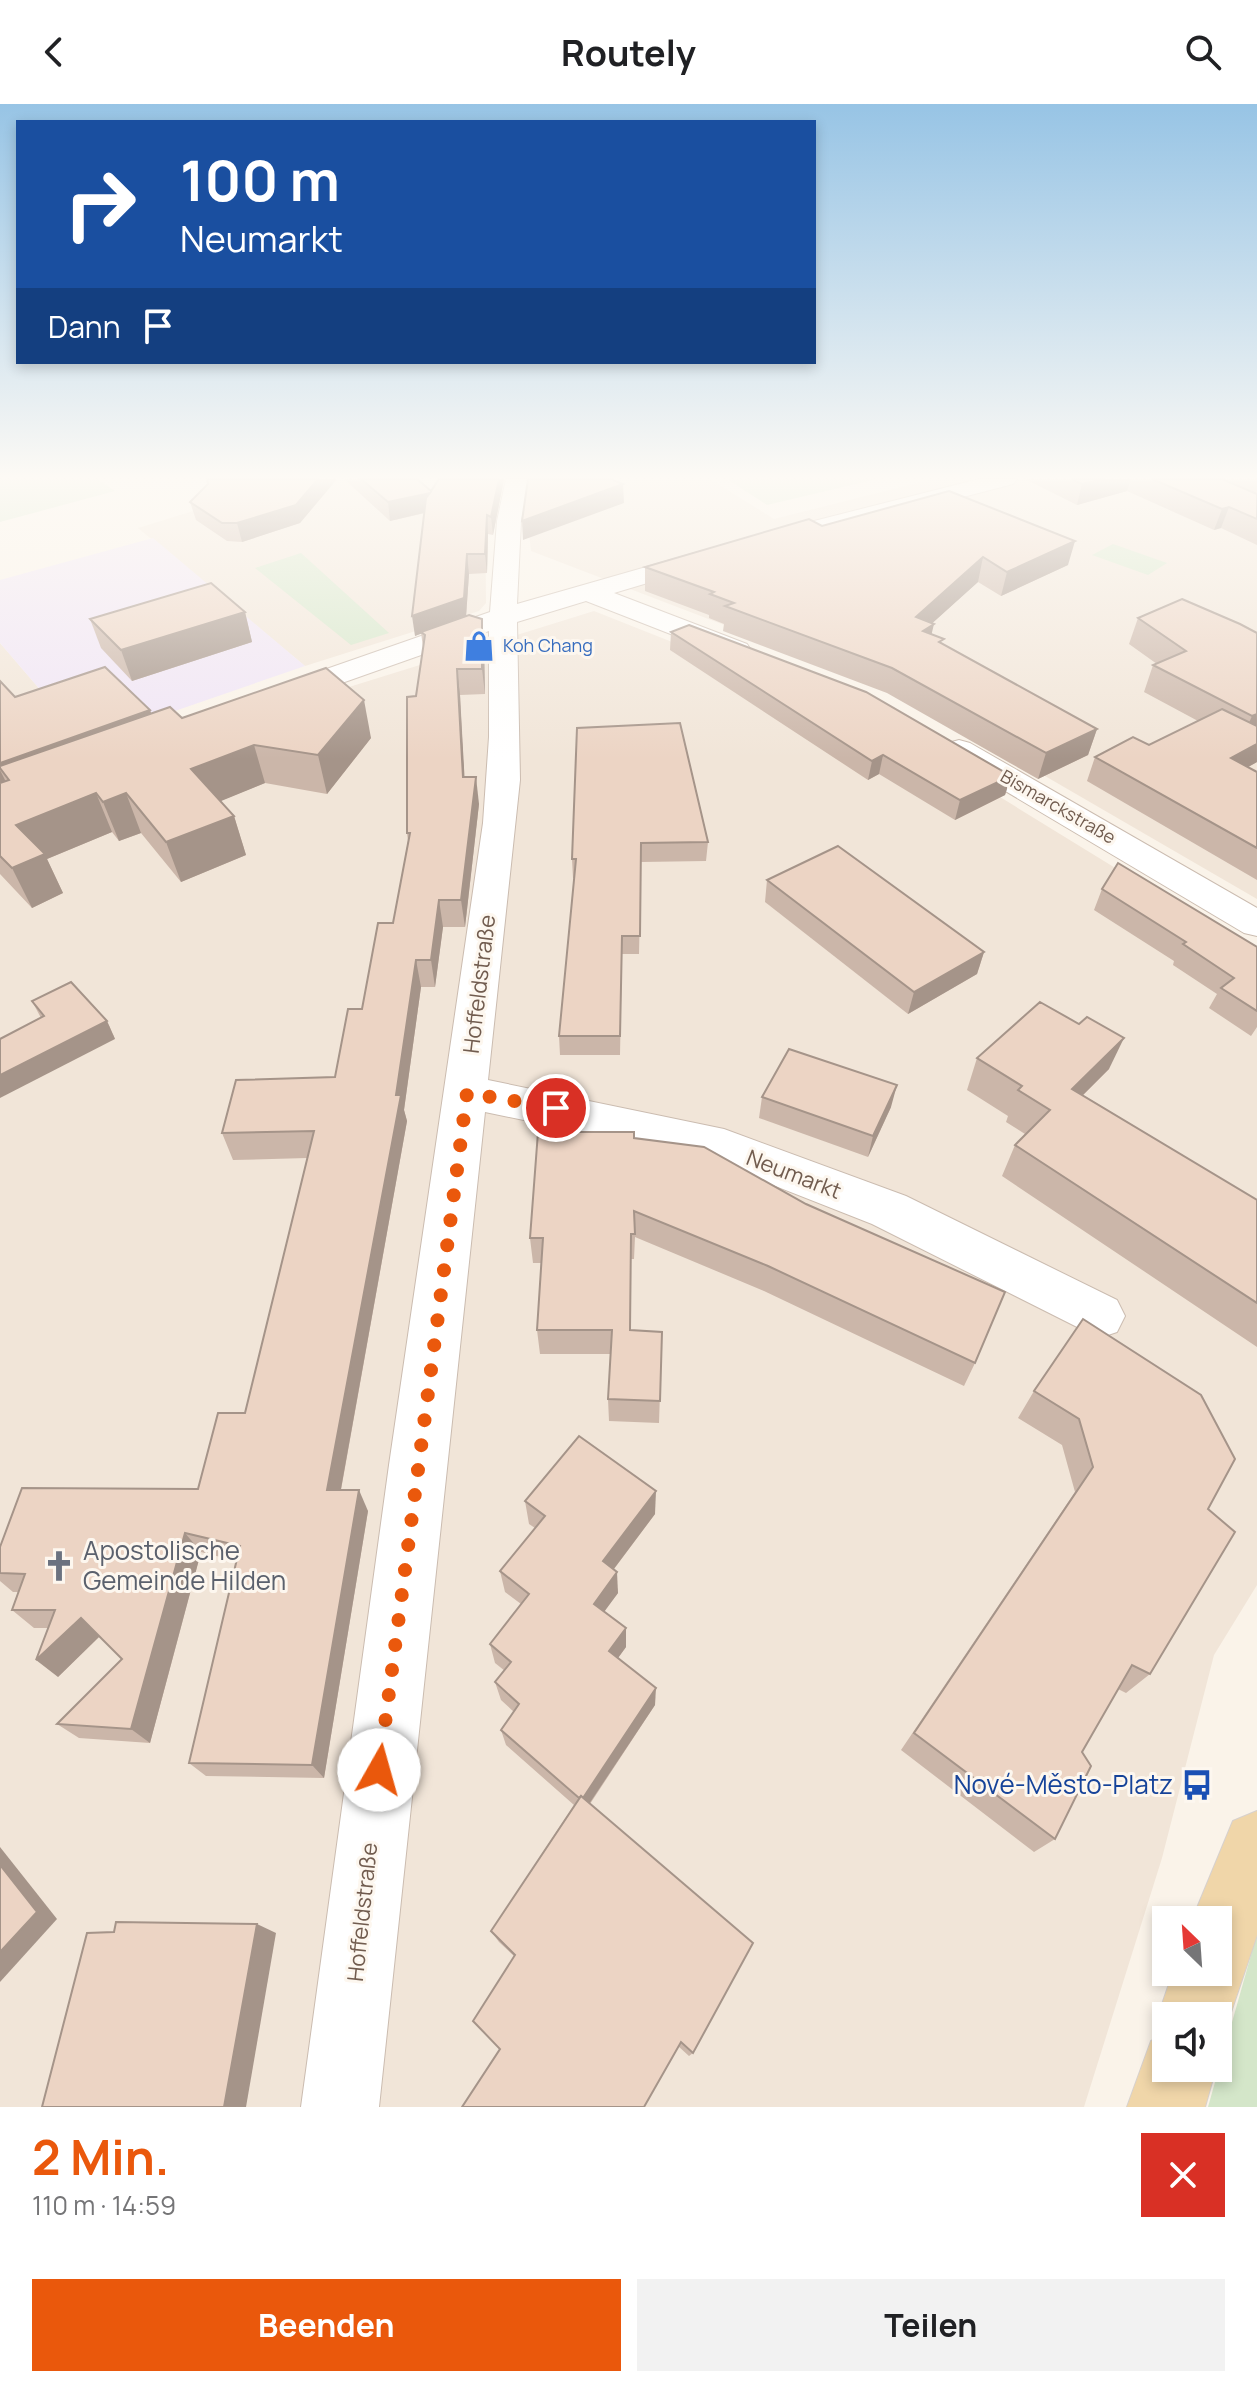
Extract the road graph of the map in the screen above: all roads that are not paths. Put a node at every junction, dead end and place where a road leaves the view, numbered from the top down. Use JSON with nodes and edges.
{"nodes":[{"id":1,"x":506,"y":572,"type":"edge"},
{"id":2,"x":654,"y":572,"type":"edge"},
{"id":3,"x":586,"y":592,"type":"junction"},
{"id":4,"x":503,"y":617,"type":"junction"},
{"id":5,"x":771,"y":662,"type":"edge"},
{"id":6,"x":258,"y":703,"type":"edge"},
{"id":7,"x":929,"y":733,"type":"edge"},
{"id":8,"x":1257,"y":924,"type":"edge"},
{"id":9,"x":467,"y":1093,"type":"junction"},
{"id":10,"x":1099,"y":1316,"type":"dead end"},
{"id":11,"x":1257,"y":1845,"type":"edge"},
{"id":12,"x":1232,"y":1908,"type":"edge"},
{"id":13,"x":1174,"y":2082,"type":"edge"},
{"id":14,"x":340,"y":2107,"type":"edge"},
{"id":15,"x":1166,"y":2107,"type":"edge"}],
"edges":[{"from":1,"to":4,"type":"street","name":"Hoffeldstraße"},
{"from":2,"to":3,"type":"street"},
{"from":3,"to":4,"type":"street"},
{"from":3,"to":5,"type":"street"},
{"from":4,"to":6,"type":"street"},
{"from":4,"to":9,"type":"street","name":"Hoffeldstraße"},
{"from":7,"to":8,"type":"street","name":"Bismarckstraße"},
{"from":9,"to":10,"type":"street","name":"Neumarkt"},
{"from":9,"to":14,"type":"street","name":"Hoffeldstraße"},
{"from":11,"to":12,"type":"main road"},
{"from":13,"to":15,"type":"main road"}]}
